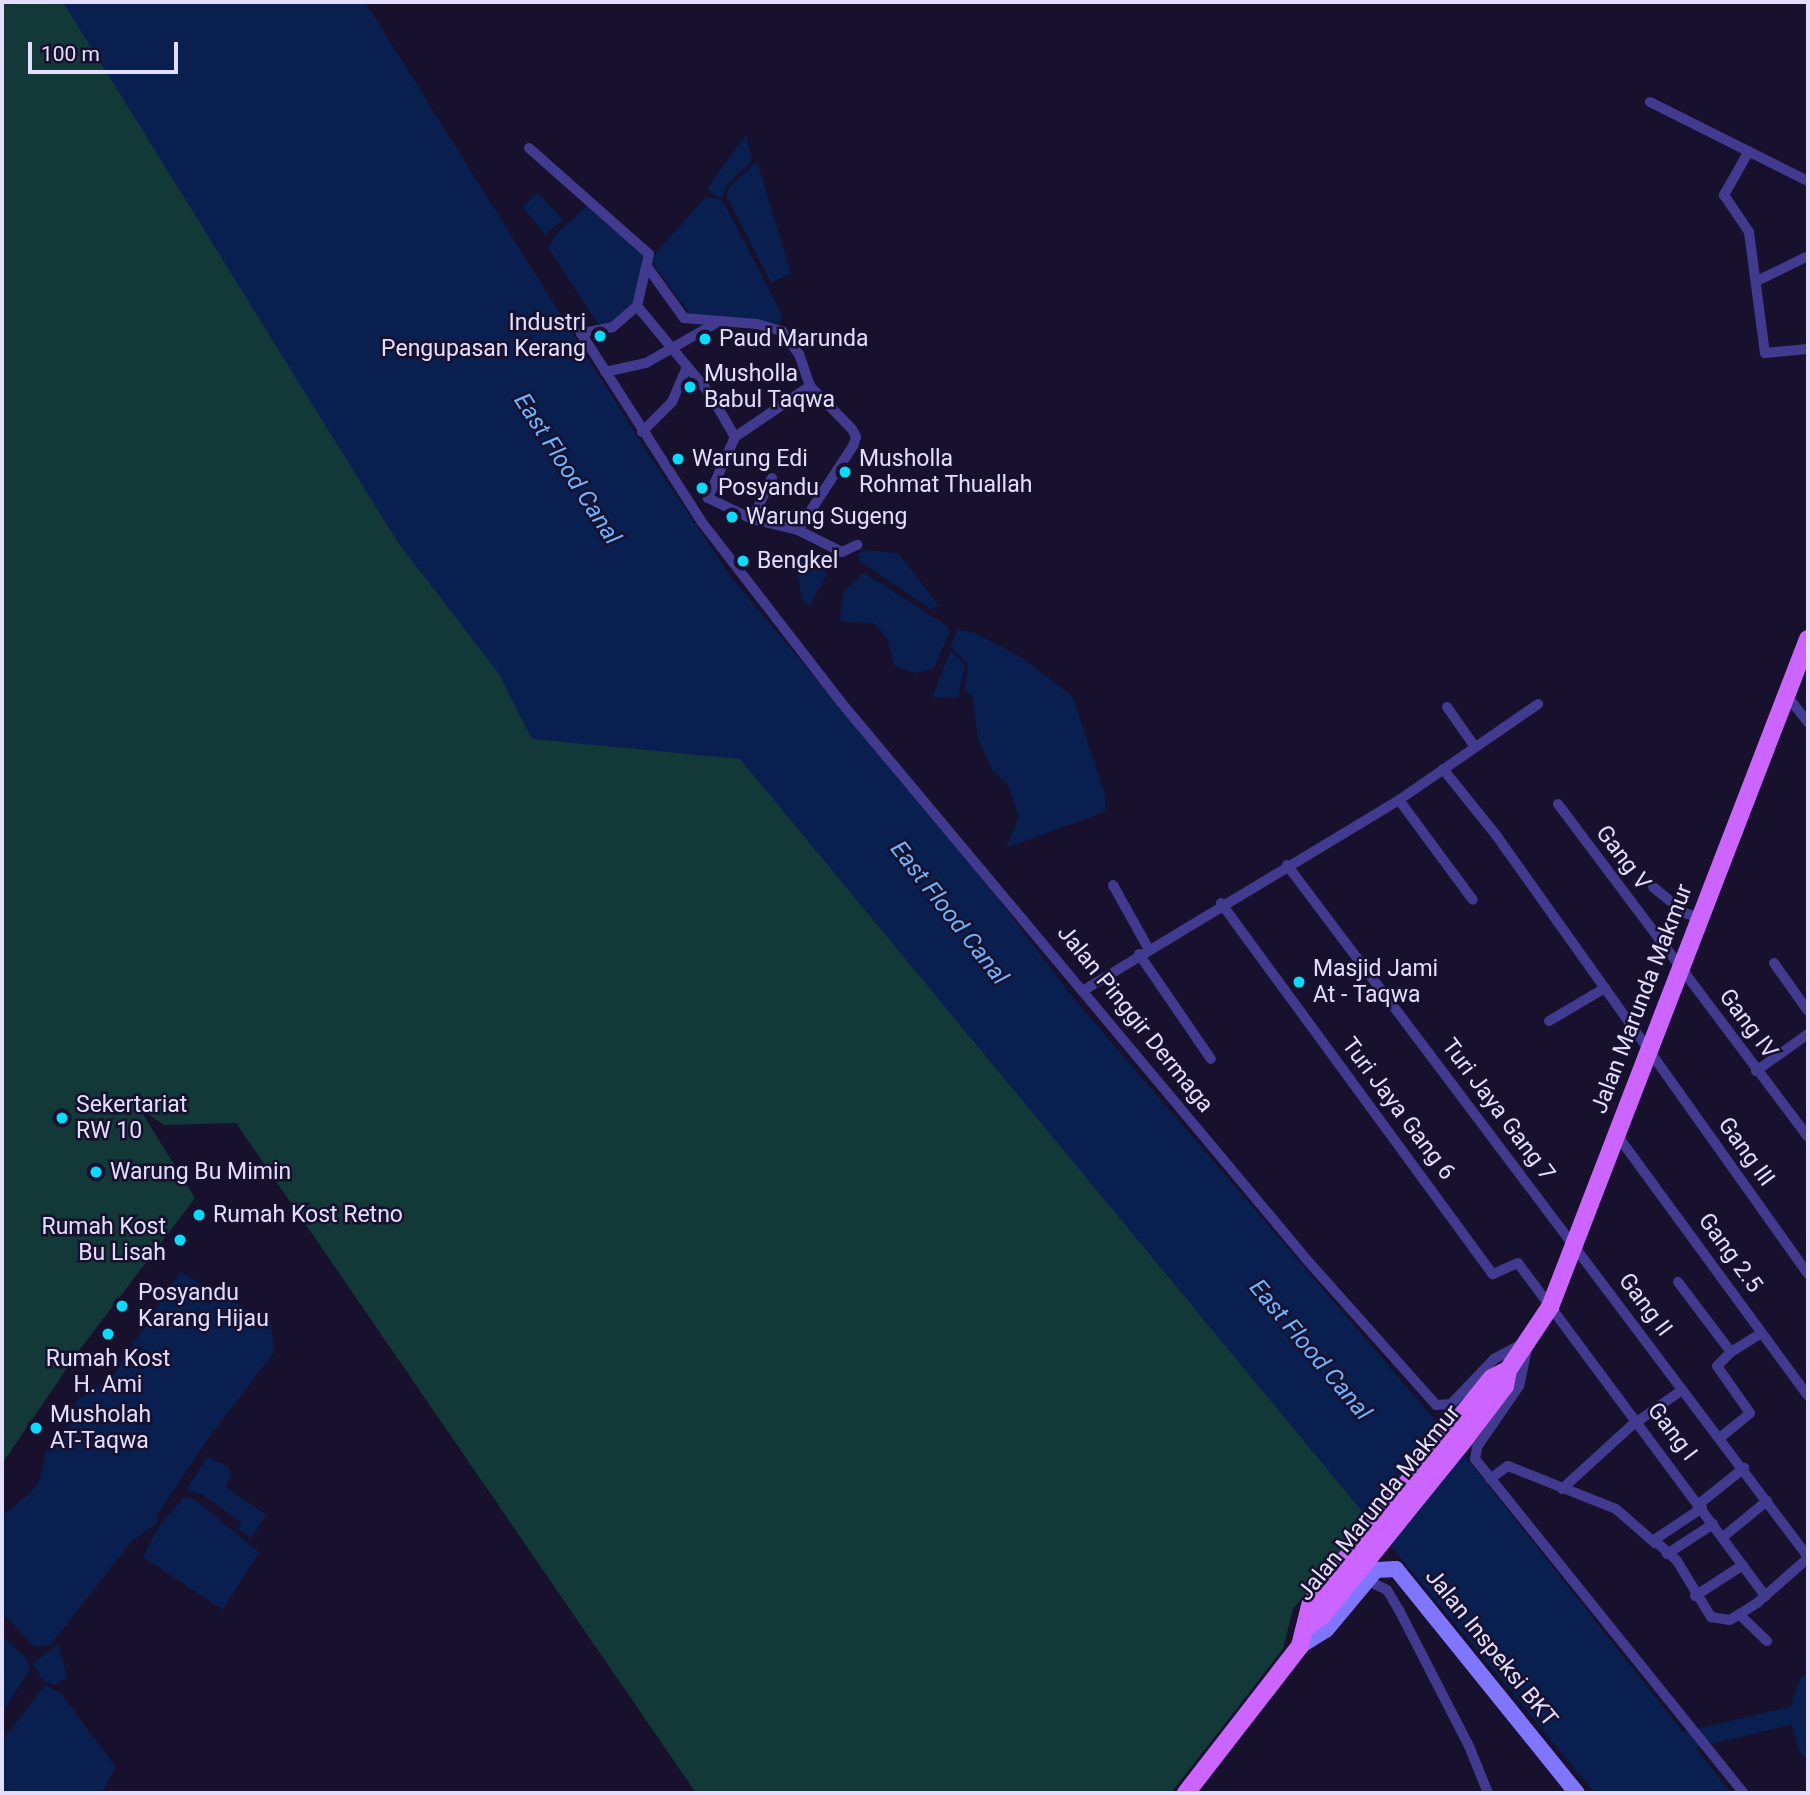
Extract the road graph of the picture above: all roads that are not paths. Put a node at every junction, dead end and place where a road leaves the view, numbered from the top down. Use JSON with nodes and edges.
{"nodes":[{"id":1,"x":1650,"y":102,"type":"dead end"},
{"id":2,"x":529,"y":148,"type":"dead end"},
{"id":3,"x":1749,"y":151,"type":"junction"},
{"id":4,"x":1808,"y":181,"type":"edge"},
{"id":5,"x":1808,"y":256,"type":"edge"},
{"id":6,"x":648,"y":268,"type":"junction"},
{"id":7,"x":1756,"y":281,"type":"junction"},
{"id":8,"x":637,"y":306,"type":"junction"},
{"id":9,"x":718,"y":322,"type":"junction"},
{"id":10,"x":1808,"y":349,"type":"edge"},
{"id":11,"x":671,"y":351,"type":"junction"},
{"id":12,"x":686,"y":369,"type":"junction"},
{"id":13,"x":605,"y":372,"type":"junction"},
{"id":14,"x":810,"y":386,"type":"junction"},
{"id":15,"x":642,"y":432,"type":"junction"},
{"id":16,"x":735,"y":437,"type":"junction"},
{"id":17,"x":772,"y":478,"type":"dead end"},
{"id":18,"x":719,"y":505,"type":"junction"},
{"id":19,"x":752,"y":519,"type":"junction"},
{"id":20,"x":701,"y":522,"type":"junction"},
{"id":21,"x":798,"y":530,"type":"junction"},
{"id":22,"x":857,"y":545,"type":"dead end"},
{"id":23,"x":1808,"y":639,"type":"edge"},
{"id":24,"x":1785,"y":693,"type":"junction"},
{"id":25,"x":1538,"y":704,"type":"dead end"},
{"id":26,"x":1447,"y":707,"type":"dead end"},
{"id":27,"x":1808,"y":722,"type":"edge"},
{"id":28,"x":1475,"y":747,"type":"junction"},
{"id":29,"x":1443,"y":769,"type":"junction"},
{"id":30,"x":1399,"y":800,"type":"junction"},
{"id":31,"x":1558,"y":804,"type":"dead end"},
{"id":32,"x":1287,"y":864,"type":"junction"},
{"id":33,"x":1113,"y":885,"type":"dead end"},
{"id":34,"x":1653,"y":887,"type":"dead end"},
{"id":35,"x":1473,"y":900,"type":"dead end"},
{"id":36,"x":1221,"y":903,"type":"junction"},
{"id":37,"x":1700,"y":918,"type":"junction"},
{"id":38,"x":1143,"y":951,"type":"junction"},
{"id":39,"x":1774,"y":963,"type":"dead end"},
{"id":40,"x":1682,"y":969,"type":"junction"},
{"id":41,"x":1605,"y":988,"type":"junction"},
{"id":42,"x":1084,"y":990,"type":"junction"},
{"id":43,"x":1808,"y":1011,"type":"edge"},
{"id":44,"x":1549,"y":1021,"type":"dead end"},
{"id":45,"x":1808,"y":1034,"type":"edge"},
{"id":46,"x":1650,"y":1055,"type":"junction"},
{"id":47,"x":1211,"y":1059,"type":"dead end"},
{"id":48,"x":1756,"y":1071,"type":"junction"},
{"id":49,"x":1616,"y":1135,"type":"junction"},
{"id":50,"x":1808,"y":1137,"type":"edge"},
{"id":51,"x":1574,"y":1246,"type":"junction"},
{"id":52,"x":1808,"y":1274,"type":"edge"},
{"id":53,"x":1678,"y":1282,"type":"dead end"},
{"id":54,"x":1550,"y":1307,"type":"junction"},
{"id":55,"x":1762,"y":1333,"type":"junction"},
{"id":56,"x":1530,"y":1340,"type":"junction"},
{"id":57,"x":1731,"y":1352,"type":"junction"},
{"id":58,"x":1682,"y":1390,"type":"junction"},
{"id":59,"x":1808,"y":1396,"type":"edge"},
{"id":60,"x":1638,"y":1421,"type":"junction"},
{"id":61,"x":1721,"y":1436,"type":"junction"},
{"id":62,"x":1744,"y":1468,"type":"junction"},
{"id":63,"x":1490,"y":1479,"type":"junction"},
{"id":64,"x":1562,"y":1489,"type":"junction"},
{"id":65,"x":1767,"y":1501,"type":"junction"},
{"id":66,"x":1700,"y":1506,"type":"junction"},
{"id":67,"x":1713,"y":1524,"type":"junction"},
{"id":68,"x":1723,"y":1537,"type":"junction"},
{"id":69,"x":1655,"y":1543,"type":"junction"},
{"id":70,"x":1667,"y":1554,"type":"junction"},
{"id":71,"x":1808,"y":1555,"type":"edge"},
{"id":72,"x":1743,"y":1565,"type":"junction"},
{"id":73,"x":1367,"y":1581,"type":"junction"},
{"id":74,"x":1695,"y":1596,"type":"junction"},
{"id":75,"x":1765,"y":1596,"type":"junction"},
{"id":76,"x":1740,"y":1614,"type":"junction"},
{"id":77,"x":1302,"y":1637,"type":"junction"},
{"id":78,"x":1767,"y":1641,"type":"dead end"},
{"id":79,"x":1186,"y":1793,"type":"edge"},
{"id":80,"x":1488,"y":1793,"type":"edge"},
{"id":81,"x":1577,"y":1793,"type":"edge"},
{"id":82,"x":1744,"y":1793,"type":"edge"}],
"edges":[{"from":1,"to":3,"type":"street"},
{"from":2,"to":6,"type":"street"},
{"from":3,"to":4,"type":"street"},
{"from":3,"to":7,"type":"street"},
{"from":5,"to":7,"type":"street"},
{"from":6,"to":8,"type":"street"},
{"from":6,"to":9,"type":"street"},
{"from":7,"to":10,"type":"street"},
{"from":8,"to":11,"type":"street"},
{"from":8,"to":13,"type":"street","name":"Jalan Pinggir Dermaga"},
{"from":9,"to":11,"type":"street"},
{"from":9,"to":14,"type":"street"},
{"from":11,"to":12,"type":"street"},
{"from":11,"to":13,"type":"street"},
{"from":12,"to":15,"type":"street"},
{"from":12,"to":16,"type":"street"},
{"from":13,"to":15,"type":"street","name":"Jalan Pinggir Dermaga"},
{"from":14,"to":16,"type":"street"},
{"from":14,"to":21,"type":"street"},
{"from":15,"to":20,"type":"street","name":"Jalan Pinggir Dermaga"},
{"from":16,"to":18,"type":"street"},
{"from":17,"to":19,"type":"street"},
{"from":18,"to":19,"type":"street"},
{"from":18,"to":20,"type":"street"},
{"from":19,"to":21,"type":"street"},
{"from":20,"to":42,"type":"street","name":"Jalan Pinggir Dermaga"},
{"from":21,"to":22,"type":"street"},
{"from":23,"to":24,"type":"main road","name":"Jalan Marunda Makmur"},
{"from":24,"to":27,"type":"street"},
{"from":24,"to":37,"type":"main road","name":"Jalan Marunda Makmur"},
{"from":25,"to":28,"type":"street"},
{"from":26,"to":28,"type":"street"},
{"from":28,"to":29,"type":"street"},
{"from":29,"to":30,"type":"street"},
{"from":29,"to":41,"type":"street","name":"Gang III"},
{"from":30,"to":32,"type":"street"},
{"from":30,"to":35,"type":"street"},
{"from":31,"to":40,"type":"street","name":"Gang V"},
{"from":32,"to":36,"type":"street"},
{"from":32,"to":51,"type":"street","name":"Turi Jaya Gang 7"},
{"from":33,"to":38,"type":"street"},
{"from":34,"to":37,"type":"street"},
{"from":36,"to":38,"type":"street"},
{"from":36,"to":54,"type":"street","name":"Turi Jaya Gang 6"},
{"from":37,"to":40,"type":"main road","name":"Jalan Marunda Makmur"},
{"from":38,"to":42,"type":"street"},
{"from":38,"to":47,"type":"street"},
{"from":39,"to":43,"type":"street"},
{"from":40,"to":46,"type":"main road","name":"Jalan Marunda Makmur"},
{"from":40,"to":48,"type":"street","name":"Gang IV"},
{"from":41,"to":44,"type":"street"},
{"from":41,"to":46,"type":"street","name":"Gang III"},
{"from":42,"to":56,"type":"street","name":"Jalan Pinggir Dermaga"},
{"from":45,"to":48,"type":"street"},
{"from":46,"to":49,"type":"main road","name":"Jalan Marunda Makmur"},
{"from":46,"to":52,"type":"street","name":"Gang III"},
{"from":48,"to":50,"type":"street","name":"Gang IV"},
{"from":49,"to":51,"type":"main road","name":"Jalan Marunda Makmur"},
{"from":49,"to":55,"type":"street","name":"Gang 2.5"},
{"from":51,"to":54,"type":"main road","name":"Jalan Marunda Makmur"},
{"from":51,"to":58,"type":"street","name":"Gang II"},
{"from":53,"to":57,"type":"street"},
{"from":54,"to":56,"type":"main road","name":"Jalan Marunda Makmur"},
{"from":54,"to":60,"type":"street","name":"Gang I"},
{"from":55,"to":57,"type":"street"},
{"from":55,"to":59,"type":"street","name":"Gang 2.5"},
{"from":56,"to":63,"type":"street"},
{"from":56,"to":77,"type":"main road","name":"Jalan Marunda Makmur"},
{"from":57,"to":61,"type":"street"},
{"from":58,"to":60,"type":"street"},
{"from":58,"to":61,"type":"street","name":"Gang II"},
{"from":60,"to":64,"type":"street"},
{"from":60,"to":66,"type":"street","name":"Gang I"},
{"from":61,"to":62,"type":"street","name":"Gang II"},
{"from":62,"to":65,"type":"street","name":"Gang II"},
{"from":62,"to":66,"type":"street"},
{"from":63,"to":64,"type":"street"},
{"from":63,"to":82,"type":"street"},
{"from":64,"to":69,"type":"street"},
{"from":65,"to":68,"type":"street"},
{"from":65,"to":71,"type":"street","name":"Gang II"},
{"from":66,"to":67,"type":"street","name":"Gang I"},
{"from":66,"to":69,"type":"street"},
{"from":67,"to":68,"type":"street","name":"Gang I"},
{"from":67,"to":70,"type":"street"},
{"from":68,"to":72,"type":"street","name":"Gang I"},
{"from":69,"to":70,"type":"street"},
{"from":70,"to":74,"type":"street"},
{"from":71,"to":75,"type":"street"},
{"from":72,"to":74,"type":"street"},
{"from":72,"to":75,"type":"street","name":"Gang I"},
{"from":73,"to":77,"type":"street"},
{"from":73,"to":80,"type":"street"},
{"from":73,"to":81,"type":"street","name":"Jalan Inspeksi BKT"},
{"from":74,"to":76,"type":"street"},
{"from":75,"to":76,"type":"street"},
{"from":76,"to":78,"type":"street"},
{"from":77,"to":79,"type":"main road","name":"Jalan Marunda Makmur"}]}
